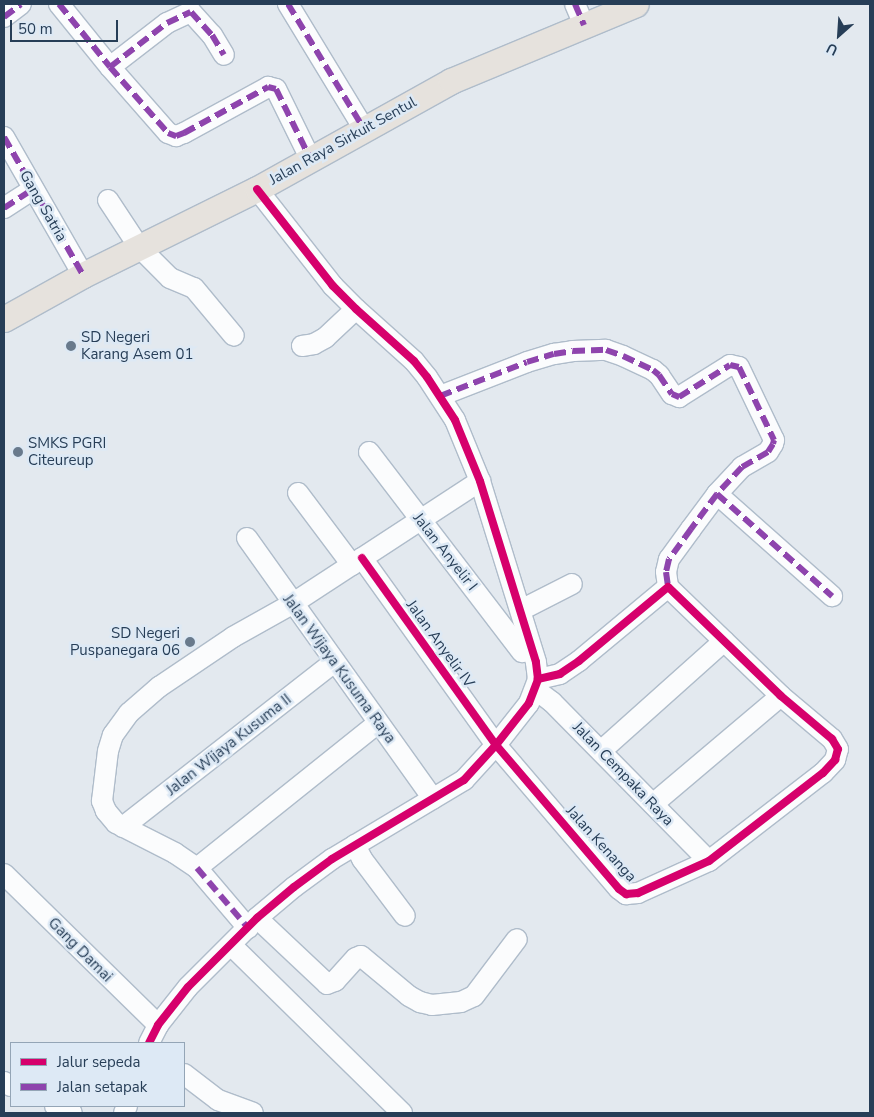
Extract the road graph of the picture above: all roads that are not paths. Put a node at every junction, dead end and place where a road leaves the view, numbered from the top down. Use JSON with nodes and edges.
{"nodes":[{"id":1,"x":21,"y":4,"type":"edge"},
{"id":2,"x":59,"y":4,"type":"edge"},
{"id":3,"x":288,"y":4,"type":"edge"},
{"id":4,"x":636,"y":4,"type":"edge"},
{"id":5,"x":580,"y":14,"type":"edge"},
{"id":6,"x":4,"y":17,"type":"edge"},
{"id":7,"x":224,"y":55,"type":"dead end"},
{"id":8,"x":110,"y":67,"type":"junction"},
{"id":9,"x":364,"y":129,"type":"junction"},
{"id":10,"x":4,"y":137,"type":"edge"},
{"id":11,"x":310,"y":158,"type":"junction"},
{"id":12,"x":257,"y":189,"type":"junction"},
{"id":13,"x":32,"y":190,"type":"junction"},
{"id":14,"x":108,"y":200,"type":"dead end"},
{"id":15,"x":4,"y":208,"type":"edge"},
{"id":16,"x":139,"y":247,"type":"junction"},
{"id":17,"x":83,"y":275,"type":"junction"},
{"id":18,"x":356,"y":309,"type":"junction"},
{"id":19,"x":4,"y":319,"type":"edge"},
{"id":20,"x":234,"y":336,"type":"dead end"},
{"id":21,"x":302,"y":346,"type":"dead end"},
{"id":22,"x":440,"y":396,"type":"junction"},
{"id":23,"x":369,"y":452,"type":"dead end"},
{"id":24,"x":480,"y":481,"type":"junction"},
{"id":25,"x":298,"y":493,"type":"dead end"},
{"id":26,"x":717,"y":494,"type":"junction"},
{"id":27,"x":420,"y":520,"type":"junction"},
{"id":28,"x":247,"y":538,"type":"dead end"},
{"id":29,"x":357,"y":562,"type":"junction"},
{"id":30,"x":572,"y":584,"type":"dead end"},
{"id":31,"x":668,"y":587,"type":"junction"},
{"id":32,"x":832,"y":596,"type":"dead end"},
{"id":33,"x":292,"y":604,"type":"junction"},
{"id":34,"x":521,"y":610,"type":"junction"},
{"id":35,"x":724,"y":641,"type":"junction"},
{"id":36,"x":522,"y":652,"type":"dead end"},
{"id":37,"x":334,"y":662,"type":"junction"},
{"id":38,"x":537,"y":684,"type":"junction"},
{"id":39,"x":781,"y":696,"type":"junction"},
{"id":40,"x":378,"y":723,"type":"junction"},
{"id":41,"x":496,"y":745,"type":"junction"},
{"id":42,"x":600,"y":751,"type":"junction"},
{"id":43,"x":433,"y":799,"type":"junction"},
{"id":44,"x":653,"y":804,"type":"junction"},
{"id":45,"x":123,"y":827,"type":"junction"},
{"id":46,"x":355,"y":846,"type":"junction"},
{"id":47,"x":708,"y":862,"type":"junction"},
{"id":48,"x":197,"y":868,"type":"junction"},
{"id":49,"x":4,"y":874,"type":"edge"},
{"id":50,"x":405,"y":916,"type":"dead end"},
{"id":51,"x":253,"y":923,"type":"junction"},
{"id":52,"x":517,"y":939,"type":"dead end"},
{"id":53,"x":230,"y":945,"type":"junction"},
{"id":54,"x":158,"y":1025,"type":"junction"},
{"id":55,"x":150,"y":1042,"type":"edge"},
{"id":56,"x":185,"y":1075,"type":"edge"},
{"id":57,"x":57,"y":1107,"type":"edge"},
{"id":58,"x":72,"y":1113,"type":"edge"},
{"id":59,"x":252,"y":1113,"type":"edge"},
{"id":60,"x":402,"y":1113,"type":"edge"}],
"edges":[{"from":1,"to":6,"type":"street"},
{"from":2,"to":8,"type":"street"},
{"from":3,"to":9,"type":"street"},
{"from":4,"to":5,"type":"main road","name":"Jalan Raya Sirkuit Sentul"},
{"from":5,"to":9,"type":"main road","name":"Jalan Raya Sirkuit Sentul"},
{"from":7,"to":8,"type":"street"},
{"from":8,"to":11,"type":"street"},
{"from":9,"to":11,"type":"main road","name":"Jalan Raya Sirkuit Sentul"},
{"from":10,"to":13,"type":"street","name":"Gang Satria"},
{"from":11,"to":12,"type":"main road","name":"Jalan Raya Sirkuit Sentul"},
{"from":12,"to":16,"type":"main road","name":"Jalan Raya Sirkuit Sentul"},
{"from":12,"to":18,"type":"street"},
{"from":13,"to":15,"type":"street"},
{"from":13,"to":17,"type":"street","name":"Gang Satria"},
{"from":14,"to":16,"type":"street"},
{"from":16,"to":17,"type":"main road","name":"Jalan Raya Sirkuit Sentul"},
{"from":16,"to":20,"type":"street"},
{"from":17,"to":19,"type":"main road","name":"Jalan Raya Sirkuit Sentul"},
{"from":18,"to":21,"type":"street"},
{"from":18,"to":22,"type":"street"},
{"from":22,"to":24,"type":"street"},
{"from":22,"to":26,"type":"street"},
{"from":23,"to":27,"type":"street","name":"Jalan Anyelir I"},
{"from":24,"to":27,"type":"street"},
{"from":24,"to":34,"type":"street"},
{"from":25,"to":29,"type":"street","name":"Jalan Anyelir IV"},
{"from":26,"to":31,"type":"street"},
{"from":26,"to":32,"type":"street"},
{"from":27,"to":29,"type":"street"},
{"from":27,"to":36,"type":"street","name":"Jalan Anyelir I"},
{"from":28,"to":33,"type":"street","name":"Jalan Wijaya Kusuma Raya"},
{"from":29,"to":33,"type":"street"},
{"from":29,"to":41,"type":"street","name":"Jalan Anyelir IV"},
{"from":30,"to":34,"type":"street"},
{"from":31,"to":35,"type":"street"},
{"from":31,"to":38,"type":"street"},
{"from":33,"to":37,"type":"street","name":"Jalan Wijaya Kusuma Raya"},
{"from":33,"to":45,"type":"street"},
{"from":34,"to":38,"type":"street"},
{"from":35,"to":39,"type":"street"},
{"from":35,"to":42,"type":"street"},
{"from":37,"to":40,"type":"street","name":"Jalan Wijaya Kusuma Raya"},
{"from":37,"to":45,"type":"street","name":"Jalan Wijaya Kusuma II"},
{"from":38,"to":41,"type":"street"},
{"from":38,"to":42,"type":"street","name":"Jalan Cempaka Raya"},
{"from":39,"to":44,"type":"street"},
{"from":39,"to":47,"type":"street"},
{"from":40,"to":43,"type":"street","name":"Jalan Wijaya Kusuma Raya"},
{"from":40,"to":48,"type":"street"},
{"from":41,"to":43,"type":"street"},
{"from":41,"to":47,"type":"street","name":"Jalan Kenanga"},
{"from":42,"to":44,"type":"street","name":"Jalan Cempaka Raya"},
{"from":43,"to":46,"type":"street"},
{"from":44,"to":47,"type":"street","name":"Jalan Cempaka Raya"},
{"from":45,"to":48,"type":"street"},
{"from":46,"to":50,"type":"street"},
{"from":46,"to":51,"type":"street"},
{"from":48,"to":51,"type":"street"},
{"from":49,"to":54,"type":"street","name":"Gang Damai"},
{"from":51,"to":52,"type":"street"},
{"from":51,"to":53,"type":"street"},
{"from":53,"to":54,"type":"street"},
{"from":53,"to":60,"type":"street"},
{"from":54,"to":55,"type":"street"},
{"from":56,"to":59,"type":"street"},
{"from":57,"to":58,"type":"street"}]}
